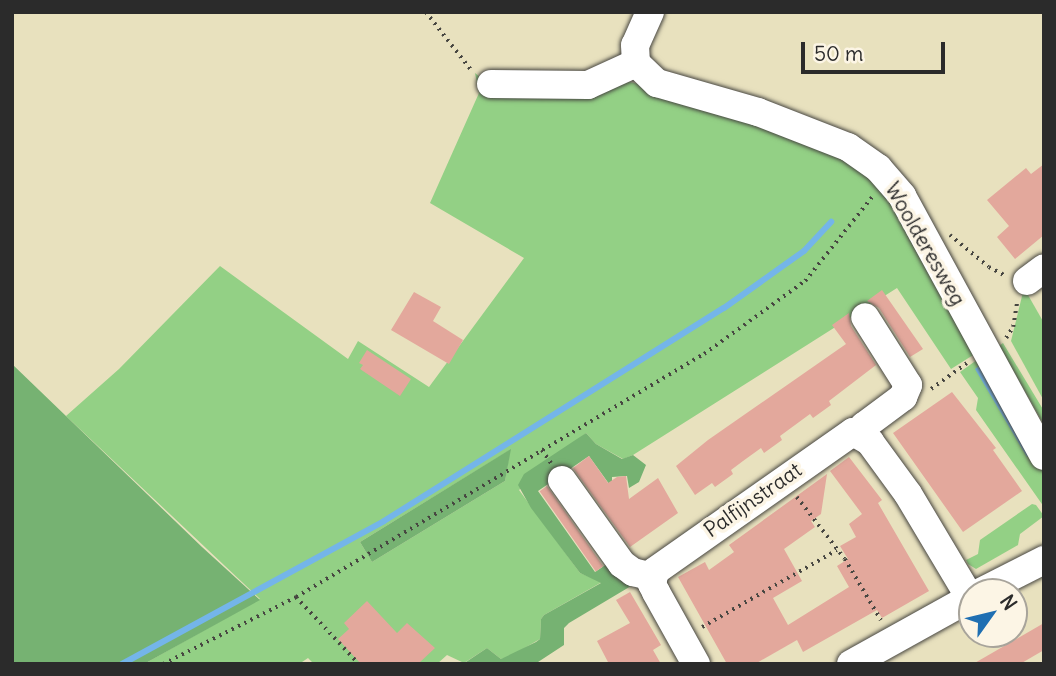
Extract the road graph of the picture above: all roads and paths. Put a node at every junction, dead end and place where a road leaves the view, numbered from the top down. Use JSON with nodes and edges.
{"nodes":[{"id":1,"x":426,"y":12,"type":"edge"},
{"id":2,"x":650,"y":12,"type":"edge"},
{"id":3,"x":636,"y":63,"type":"junction"},
{"id":4,"x":491,"y":84,"type":"joint"},
{"id":5,"x":889,"y":180,"type":"junction"},
{"id":6,"x":949,"y":233,"type":"dead end"},
{"id":7,"x":1035,"y":274,"type":"edge"},
{"id":8,"x":865,"y":317,"type":"dead end"},
{"id":9,"x":986,"y":350,"type":"junction"},
{"id":10,"x":903,"y":397,"type":"junction"},
{"id":11,"x":859,"y":433,"type":"junction"},
{"id":12,"x":1044,"y":456,"type":"edge"},
{"id":13,"x":783,"y":478,"type":"junction"},
{"id":14,"x":562,"y":480,"type":"dead end"},
{"id":15,"x":837,"y":550,"type":"junction"},
{"id":16,"x":1044,"y":560,"type":"edge"},
{"id":17,"x":653,"y":577,"type":"junction"},
{"id":18,"x":963,"y":578,"type":"edge"},
{"id":19,"x":1008,"y":578,"type":"edge"},
{"id":20,"x":296,"y":597,"type":"junction"},
{"id":21,"x":958,"y":604,"type":"edge"},
{"id":22,"x":682,"y":639,"type":"junction"},
{"id":23,"x":894,"y":642,"type":"junction"},
{"id":24,"x":163,"y":664,"type":"edge"},
{"id":25,"x":359,"y":664,"type":"edge"},
{"id":26,"x":696,"y":664,"type":"edge"},
{"id":27,"x":851,"y":664,"type":"edge"}],
"edges":[{"from":1,"to":4,"type":"path"},
{"from":2,"to":3,"type":"street"},
{"from":3,"to":4,"type":"street"},
{"from":3,"to":5,"type":"street","name":"Woolderesweg"},
{"from":5,"to":9,"type":"street","name":"Woolderesweg"},
{"from":5,"to":20,"type":"path"},
{"from":6,"to":7,"type":"path"},
{"from":7,"to":9,"type":"path"},
{"from":8,"to":10,"type":"street"},
{"from":9,"to":10,"type":"path"},
{"from":9,"to":12,"type":"street","name":"Woolderesweg"},
{"from":10,"to":11,"type":"street","name":"Palfijnstraat"},
{"from":11,"to":13,"type":"street","name":"Palfijnstraat"},
{"from":11,"to":18,"type":"street"},
{"from":13,"to":15,"type":"path"},
{"from":13,"to":17,"type":"street","name":"Palfijnstraat"},
{"from":14,"to":17,"type":"street"},
{"from":15,"to":22,"type":"path"},
{"from":15,"to":23,"type":"path"},
{"from":16,"to":19,"type":"street"},
{"from":17,"to":22,"type":"street"},
{"from":20,"to":24,"type":"path"},
{"from":20,"to":25,"type":"path"},
{"from":21,"to":23,"type":"street"},
{"from":22,"to":26,"type":"street"},
{"from":23,"to":27,"type":"street"}]}
